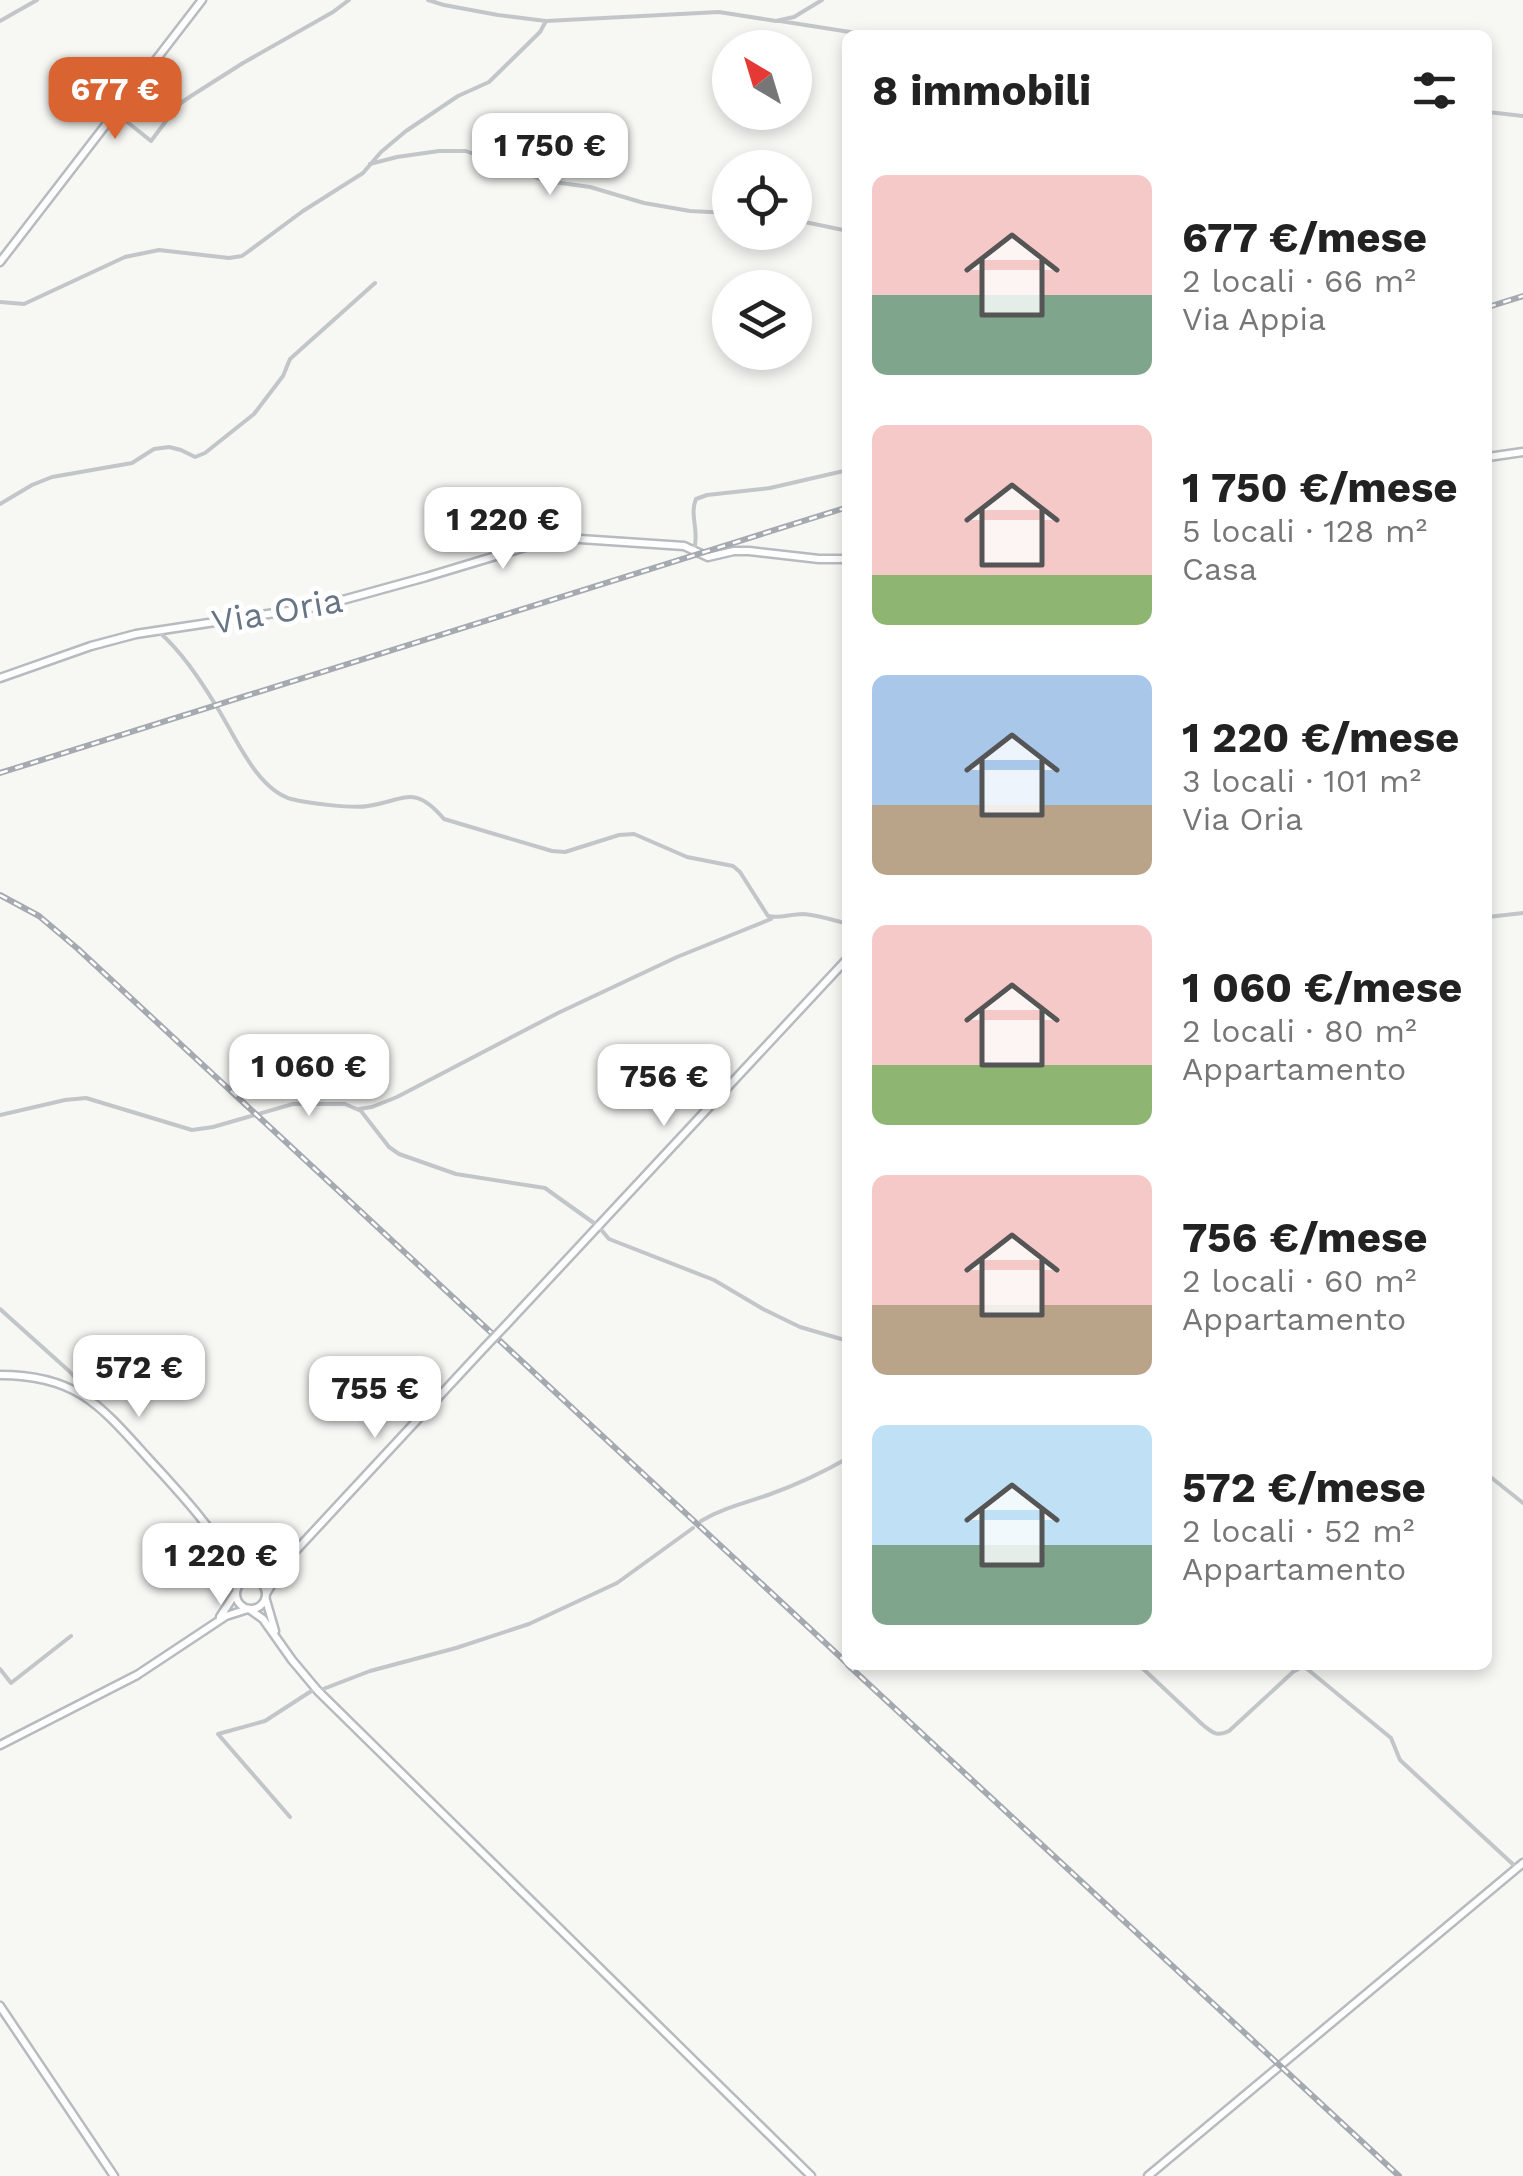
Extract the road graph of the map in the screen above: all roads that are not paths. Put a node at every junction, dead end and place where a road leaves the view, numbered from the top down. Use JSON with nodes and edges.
{"nodes":[{"id":1,"x":36,"y":0,"type":"edge"},
{"id":2,"x":202,"y":0,"type":"edge"},
{"id":3,"x":348,"y":0,"type":"edge"},
{"id":4,"x":428,"y":0,"type":"edge"},
{"id":5,"x":822,"y":0,"type":"edge"},
{"id":6,"x":29,"y":2,"type":"edge"},
{"id":7,"x":0,"y":20,"type":"edge"},
{"id":8,"x":546,"y":21,"type":"junction"},
{"id":9,"x":776,"y":21,"type":"junction"},
{"id":10,"x":842,"y":31,"type":"edge"},
{"id":11,"x":115,"y":112,"type":"junction"},
{"id":12,"x":1492,"y":112,"type":"edge"},
{"id":13,"x":1523,"y":116,"type":"edge"},
{"id":14,"x":370,"y":164,"type":"junction"},
{"id":15,"x":712,"y":212,"type":"edge"},
{"id":16,"x":812,"y":224,"type":"edge"},
{"id":17,"x":842,"y":230,"type":"edge"},
{"id":18,"x":1,"y":259,"type":"edge"},
{"id":19,"x":375,"y":283,"type":"dead end"},
{"id":20,"x":0,"y":302,"type":"edge"},
{"id":21,"x":1523,"y":452,"type":"edge"},
{"id":22,"x":1492,"y":456,"type":"edge"},
{"id":23,"x":842,"y":471,"type":"edge"},
{"id":24,"x":0,"y":504,"type":"edge"},
{"id":25,"x":694,"y":549,"type":"junction"},
{"id":26,"x":842,"y":559,"type":"edge"},
{"id":27,"x":158,"y":631,"type":"junction"},
{"id":28,"x":0,"y":678,"type":"edge"},
{"id":29,"x":1523,"y":912,"type":"edge"},
{"id":30,"x":1492,"y":916,"type":"edge"},
{"id":31,"x":773,"y":918,"type":"junction"},
{"id":32,"x":842,"y":922,"type":"edge"},
{"id":33,"x":842,"y":964,"type":"edge"},
{"id":34,"x":358,"y":1109,"type":"junction"},
{"id":35,"x":0,"y":1115,"type":"edge"},
{"id":36,"x":598,"y":1226,"type":"junction"},
{"id":37,"x":0,"y":1309,"type":"edge"},
{"id":38,"x":842,"y":1339,"type":"edge"},
{"id":39,"x":0,"y":1374,"type":"edge"},
{"id":40,"x":105,"y":1410,"type":"junction"},
{"id":41,"x":842,"y":1461,"type":"edge"},
{"id":42,"x":1492,"y":1477,"type":"edge"},
{"id":43,"x":1523,"y":1503,"type":"edge"},
{"id":44,"x":701,"y":1521,"type":"dead end"},
{"id":45,"x":693,"y":1528,"type":"dead end"},
{"id":46,"x":228,"y":1554,"type":"junction"},
{"id":47,"x":289,"y":1558,"type":"junction"},
{"id":48,"x":253,"y":1580,"type":"junction"},
{"id":49,"x":237,"y":1591,"type":"junction"},
{"id":50,"x":266,"y":1596,"type":"junction"},
{"id":51,"x":249,"y":1609,"type":"junction"},
{"id":52,"x":208,"y":1628,"type":"junction"},
{"id":53,"x":70,"y":1636,"type":"dead end"},
{"id":54,"x":280,"y":1642,"type":"junction"},
{"id":55,"x":0,"y":1669,"type":"edge"},
{"id":56,"x":1144,"y":1670,"type":"edge"},
{"id":57,"x":1296,"y":1670,"type":"edge"},
{"id":58,"x":1308,"y":1670,"type":"edge"},
{"id":59,"x":317,"y":1689,"type":"junction"},
{"id":60,"x":0,"y":1745,"type":"edge"},
{"id":61,"x":290,"y":1817,"type":"dead end"},
{"id":62,"x":1520,"y":1865,"type":"edge"},
{"id":63,"x":0,"y":2006,"type":"edge"},
{"id":64,"x":114,"y":2176,"type":"edge"},
{"id":65,"x":811,"y":2176,"type":"edge"},
{"id":66,"x":1148,"y":2176,"type":"edge"}],
"edges":[{"from":1,"to":6,"type":"street"},
{"from":2,"to":11,"type":"main road"},
{"from":3,"to":11,"type":"street"},
{"from":4,"to":8,"type":"street"},
{"from":5,"to":9,"type":"street"},
{"from":6,"to":7,"type":"street"},
{"from":8,"to":9,"type":"street"},
{"from":8,"to":14,"type":"street"},
{"from":9,"to":10,"type":"street"},
{"from":11,"to":18,"type":"main road"},
{"from":12,"to":13,"type":"street"},
{"from":14,"to":15,"type":"street"},
{"from":14,"to":20,"type":"street"},
{"from":16,"to":17,"type":"street"},
{"from":19,"to":24,"type":"street"},
{"from":21,"to":22,"type":"main road"},
{"from":23,"to":25,"type":"street"},
{"from":25,"to":26,"type":"main road","name":"Via Oria"},
{"from":25,"to":27,"type":"main road","name":"Via Oria"},
{"from":27,"to":28,"type":"main road","name":"Via Oria"},
{"from":27,"to":31,"type":"street"},
{"from":29,"to":30,"type":"street"},
{"from":31,"to":32,"type":"street"},
{"from":31,"to":34,"type":"street"},
{"from":33,"to":36,"type":"main road"},
{"from":34,"to":35,"type":"street"},
{"from":34,"to":36,"type":"street"},
{"from":36,"to":38,"type":"street"},
{"from":36,"to":47,"type":"main road","bridge":true},
{"from":37,"to":40,"type":"street"},
{"from":39,"to":40,"type":"main road"},
{"from":40,"to":46,"type":"main road"},
{"from":41,"to":44,"type":"street"},
{"from":42,"to":43,"type":"street"},
{"from":45,"to":59,"type":"street"},
{"from":46,"to":48,"type":"main road"},
{"from":46,"to":49,"type":"main road"},
{"from":47,"to":48,"type":"main road"},
{"from":47,"to":50,"type":"main road"},
{"from":48,"to":49,"type":"main road"},
{"from":48,"to":50,"type":"main road"},
{"from":49,"to":51,"type":"main road"},
{"from":49,"to":52,"type":"main road"},
{"from":50,"to":51,"type":"main road"},
{"from":50,"to":54,"type":"main road"},
{"from":51,"to":52,"type":"main road"},
{"from":51,"to":54,"type":"main road"},
{"from":52,"to":60,"type":"main road"},
{"from":53,"to":55,"type":"street"},
{"from":54,"to":59,"type":"main road"},
{"from":56,"to":57,"type":"street"},
{"from":58,"to":62,"type":"street"},
{"from":59,"to":61,"type":"street"},
{"from":59,"to":65,"type":"main road"},
{"from":62,"to":66,"type":"main road"},
{"from":63,"to":64,"type":"main road"}]}
